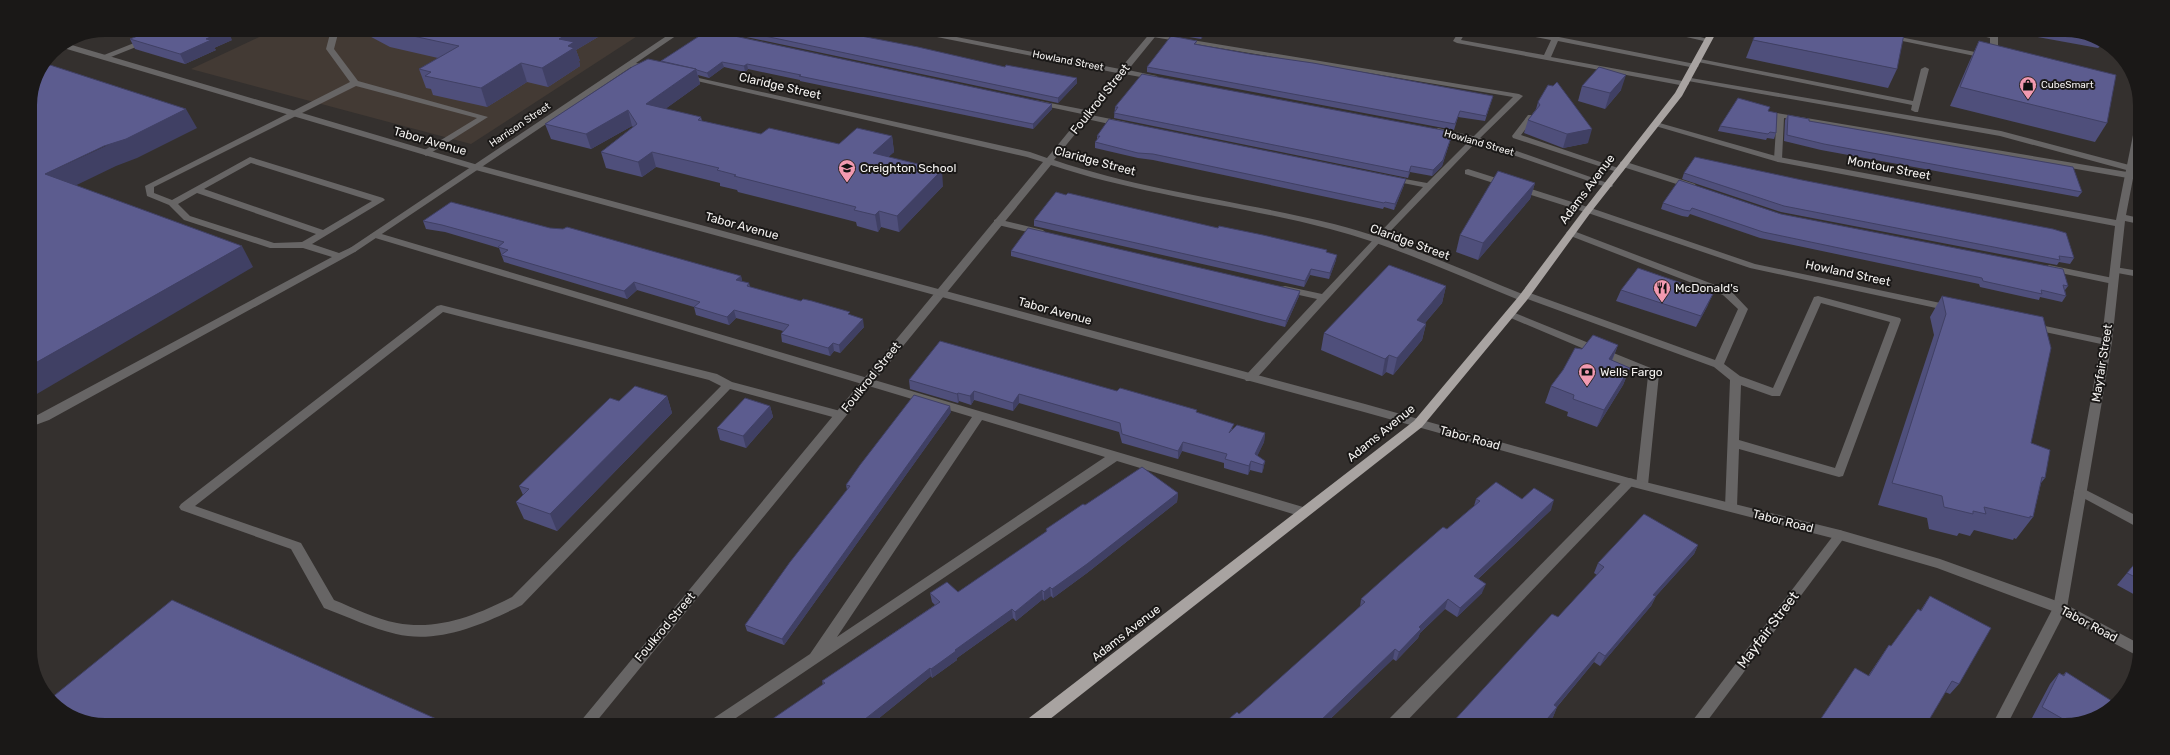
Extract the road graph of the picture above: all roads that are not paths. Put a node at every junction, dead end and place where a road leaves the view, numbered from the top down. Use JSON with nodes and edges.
{"nodes":[{"id":1,"x":333,"y":37,"type":"edge"},
{"id":2,"x":670,"y":37,"type":"edge"},
{"id":3,"x":726,"y":37,"type":"edge"},
{"id":4,"x":947,"y":37,"type":"edge"},
{"id":5,"x":1151,"y":37,"type":"edge"},
{"id":6,"x":1177,"y":37,"type":"edge"},
{"id":7,"x":1459,"y":37,"type":"edge"},
{"id":8,"x":1555,"y":37,"type":"edge"},
{"id":9,"x":1566,"y":37,"type":"edge"},
{"id":10,"x":1710,"y":37,"type":"edge"},
{"id":11,"x":1893,"y":37,"type":"edge"},
{"id":12,"x":1995,"y":37,"type":"edge"},
{"id":13,"x":154,"y":38,"type":"edge"},
{"id":14,"x":731,"y":38,"type":"edge"},
{"id":15,"x":69,"y":47,"type":"edge"},
{"id":16,"x":103,"y":57,"type":"junction"},
{"id":17,"x":1547,"y":58,"type":"junction"},
{"id":18,"x":1697,"y":63,"type":"junction"},
{"id":19,"x":630,"y":64,"type":"junction"},
{"id":20,"x":1925,"y":69,"type":"dead end"},
{"id":21,"x":655,"y":70,"type":"edge"},
{"id":22,"x":1122,"y":72,"type":"junction"},
{"id":23,"x":678,"y":75,"type":"edge"},
{"id":24,"x":1163,"y":80,"type":"edge"},
{"id":25,"x":1687,"y":82,"type":"junction"},
{"id":26,"x":355,"y":83,"type":"junction"},
{"id":27,"x":1030,"y":101,"type":"edge"},
{"id":28,"x":1917,"y":104,"type":"junction"},
{"id":29,"x":294,"y":114,"type":"junction"},
{"id":30,"x":1087,"y":115,"type":"junction"},
{"id":31,"x":1531,"y":117,"type":"edge"},
{"id":32,"x":1913,"y":118,"type":"junction"},
{"id":33,"x":1656,"y":124,"type":"junction"},
{"id":34,"x":1135,"y":126,"type":"edge"},
{"id":35,"x":1426,"y":129,"type":"edge"},
{"id":36,"x":1474,"y":140,"type":"junction"},
{"id":37,"x":426,"y":153,"type":"junction"},
{"id":38,"x":1778,"y":159,"type":"junction"},
{"id":39,"x":1050,"y":162,"type":"junction"},
{"id":40,"x":1622,"y":167,"type":"junction"},
{"id":41,"x":475,"y":168,"type":"junction"},
{"id":42,"x":1468,"y":172,"type":"dead end"},
{"id":43,"x":2133,"y":173,"type":"edge"},
{"id":44,"x":1383,"y":176,"type":"edge"},
{"id":45,"x":1609,"y":185,"type":"junction"},
{"id":46,"x":1429,"y":186,"type":"junction"},
{"id":47,"x":195,"y":190,"type":"junction"},
{"id":48,"x":1705,"y":191,"type":"edge"},
{"id":49,"x":172,"y":203,"type":"junction"},
{"id":50,"x":1588,"y":210,"type":"junction"},
{"id":51,"x":2120,"y":221,"type":"junction"},
{"id":52,"x":2133,"y":221,"type":"edge"},
{"id":53,"x":997,"y":222,"type":"junction"},
{"id":54,"x":324,"y":233,"type":"junction"},
{"id":55,"x":1571,"y":233,"type":"junction"},
{"id":56,"x":375,"y":235,"type":"junction"},
{"id":57,"x":1052,"y":235,"type":"edge"},
{"id":58,"x":1376,"y":241,"type":"junction"},
{"id":59,"x":304,"y":245,"type":"junction"},
{"id":60,"x":339,"y":256,"type":"junction"},
{"id":61,"x":2039,"y":266,"type":"edge"},
{"id":62,"x":2133,"y":274,"type":"edge"},
{"id":63,"x":2114,"y":275,"type":"junction"},
{"id":64,"x":1277,"y":287,"type":"edge"},
{"id":65,"x":939,"y":293,"type":"junction"},
{"id":66,"x":1525,"y":296,"type":"junction"},
{"id":67,"x":1324,"y":297,"type":"junction"},
{"id":68,"x":1963,"y":311,"type":"edge"},
{"id":69,"x":1510,"y":314,"type":"junction"},
{"id":70,"x":2017,"y":323,"type":"edge"},
{"id":71,"x":2107,"y":342,"type":"junction"},
{"id":72,"x":1718,"y":365,"type":"junction"},
{"id":73,"x":1250,"y":378,"type":"junction"},
{"id":74,"x":1736,"y":379,"type":"junction"},
{"id":75,"x":868,"y":382,"type":"junction"},
{"id":76,"x":728,"y":385,"type":"junction"},
{"id":77,"x":980,"y":415,"type":"junction"},
{"id":78,"x":840,"y":416,"type":"junction"},
{"id":79,"x":37,"y":420,"type":"edge"},
{"id":80,"x":1418,"y":424,"type":"junction"},
{"id":81,"x":1734,"y":443,"type":"junction"},
{"id":82,"x":1116,"y":456,"type":"junction"},
{"id":83,"x":1636,"y":483,"type":"junction"},
{"id":84,"x":2080,"y":490,"type":"junction"},
{"id":85,"x":1731,"y":507,"type":"junction"},
{"id":86,"x":1303,"y":512,"type":"junction"},
{"id":87,"x":2133,"y":520,"type":"edge"},
{"id":88,"x":1840,"y":535,"type":"junction"},
{"id":89,"x":2060,"y":608,"type":"junction"},
{"id":90,"x":2133,"y":647,"type":"edge"},
{"id":91,"x":815,"y":658,"type":"junction"},
{"id":92,"x":590,"y":718,"type":"edge"},
{"id":93,"x":725,"y":718,"type":"edge"},
{"id":94,"x":1040,"y":718,"type":"edge"},
{"id":95,"x":1400,"y":718,"type":"edge"},
{"id":96,"x":1702,"y":718,"type":"edge"},
{"id":97,"x":2003,"y":718,"type":"edge"}],
"edges":[{"from":1,"to":26,"type":"street"},
{"from":2,"to":19,"type":"street","name":"Harrison Street"},
{"from":3,"to":14,"type":"street"},
{"from":4,"to":22,"type":"street","name":"Howland Street"},
{"from":5,"to":22,"type":"street","name":"Foulkrod Street"},
{"from":6,"to":36,"type":"street"},
{"from":7,"to":17,"type":"street"},
{"from":8,"to":17,"type":"street"},
{"from":9,"to":18,"type":"street"},
{"from":10,"to":18,"type":"highway","name":"Adams Avenue"},
{"from":11,"to":12,"type":"street"},
{"from":13,"to":16,"type":"street"},
{"from":15,"to":16,"type":"street","name":"Tabor Avenue"},
{"from":16,"to":29,"type":"street","name":"Tabor Avenue"},
{"from":17,"to":25,"type":"street"},
{"from":18,"to":25,"type":"highway","name":"Adams Avenue"},
{"from":18,"to":28,"type":"street"},
{"from":19,"to":21,"type":"street"},
{"from":19,"to":41,"type":"street","name":"Harrison Street"},
{"from":20,"to":28,"type":"street"},
{"from":22,"to":24,"type":"street","name":"Howland Street"},
{"from":22,"to":30,"type":"street","name":"Foulkrod Street"},
{"from":23,"to":39,"type":"street","name":"Claridge Street"},
{"from":25,"to":32,"type":"street"},
{"from":25,"to":33,"type":"highway","name":"Adams Avenue"},
{"from":26,"to":29,"type":"street"},
{"from":26,"to":37,"type":"street"},
{"from":27,"to":30,"type":"street"},
{"from":28,"to":32,"type":"street"},
{"from":29,"to":37,"type":"street","name":"Tabor Avenue"},
{"from":29,"to":49,"type":"street"},
{"from":30,"to":34,"type":"street"},
{"from":30,"to":39,"type":"street","name":"Foulkrod Street"},
{"from":31,"to":40,"type":"street"},
{"from":32,"to":43,"type":"street"},
{"from":33,"to":38,"type":"street","name":"Montour Street"},
{"from":33,"to":40,"type":"highway","name":"Adams Avenue"},
{"from":35,"to":36,"type":"street","name":"Howland Street"},
{"from":36,"to":45,"type":"street","name":"Howland Street"},
{"from":36,"to":46,"type":"street"},
{"from":37,"to":41,"type":"street","name":"Tabor Avenue"},
{"from":38,"to":43,"type":"street"},
{"from":38,"to":51,"type":"street","name":"Montour Street"},
{"from":39,"to":53,"type":"street","name":"Foulkrod Street"},
{"from":39,"to":58,"type":"street","name":"Claridge Street"},
{"from":40,"to":45,"type":"highway","name":"Adams Avenue"},
{"from":40,"to":48,"type":"street"},
{"from":41,"to":56,"type":"street","name":"Harrison Street"},
{"from":41,"to":65,"type":"street","name":"Tabor Avenue"},
{"from":42,"to":50,"type":"street","name":"Howland Street"},
{"from":43,"to":51,"type":"street","name":"Mayfair Street"},
{"from":44,"to":46,"type":"street"},
{"from":45,"to":50,"type":"highway","name":"Adams Avenue"},
{"from":46,"to":58,"type":"street"},
{"from":47,"to":49,"type":"street"},
{"from":47,"to":54,"type":"street"},
{"from":47,"to":54,"type":"street"},
{"from":49,"to":59,"type":"street"},
{"from":50,"to":55,"type":"highway","name":"Adams Avenue"},
{"from":50,"to":68,"type":"street","name":"Howland Street"},
{"from":51,"to":52,"type":"street","name":"Montour Street"},
{"from":51,"to":63,"type":"street","name":"Mayfair Street"},
{"from":53,"to":57,"type":"street"},
{"from":53,"to":65,"type":"street","name":"Foulkrod Street"},
{"from":54,"to":59,"type":"street"},
{"from":55,"to":66,"type":"highway","name":"Adams Avenue"},
{"from":55,"to":72,"type":"street"},
{"from":56,"to":60,"type":"street","name":"Harrison Street"},
{"from":56,"to":75,"type":"street"},
{"from":58,"to":66,"type":"street","name":"Claridge Street"},
{"from":58,"to":67,"type":"street"},
{"from":59,"to":60,"type":"street"},
{"from":60,"to":79,"type":"street","name":"Harrison Street"},
{"from":61,"to":63,"type":"street"},
{"from":62,"to":63,"type":"street"},
{"from":63,"to":71,"type":"street","name":"Mayfair Street"},
{"from":64,"to":67,"type":"street"},
{"from":65,"to":73,"type":"street","name":"Tabor Avenue"},
{"from":65,"to":75,"type":"street","name":"Foulkrod Street"},
{"from":66,"to":69,"type":"highway","name":"Adams Avenue"},
{"from":66,"to":72,"type":"street","name":"Claridge Street"},
{"from":67,"to":73,"type":"street"},
{"from":69,"to":80,"type":"highway","name":"Adams Avenue"},
{"from":69,"to":83,"type":"street"},
{"from":70,"to":71,"type":"street"},
{"from":71,"to":84,"type":"street","name":"Mayfair Street"},
{"from":72,"to":74,"type":"street","name":"Claridge Street"},
{"from":73,"to":80,"type":"street","name":"Tabor Avenue"},
{"from":74,"to":81,"type":"street"},
{"from":74,"to":81,"type":"street","name":"Claridge Street"},
{"from":75,"to":77,"type":"street"},
{"from":75,"to":78,"type":"street","name":"Foulkrod Street"},
{"from":76,"to":76,"type":"street"},
{"from":76,"to":78,"type":"street"},
{"from":77,"to":82,"type":"street"},
{"from":77,"to":91,"type":"street"},
{"from":78,"to":92,"type":"street","name":"Foulkrod Street"},
{"from":80,"to":83,"type":"street","name":"Tabor Road"},
{"from":80,"to":86,"type":"highway","name":"Adams Avenue"},
{"from":81,"to":85,"type":"street"},
{"from":82,"to":86,"type":"street"},
{"from":82,"to":91,"type":"street"},
{"from":83,"to":85,"type":"street","name":"Tabor Road"},
{"from":83,"to":95,"type":"street"},
{"from":84,"to":87,"type":"street"},
{"from":84,"to":89,"type":"street","name":"Mayfair Street"},
{"from":85,"to":88,"type":"street","name":"Tabor Road"},
{"from":86,"to":94,"type":"highway","name":"Adams Avenue"},
{"from":88,"to":89,"type":"street","name":"Tabor Road"},
{"from":88,"to":96,"type":"street","name":"Mayfair Street"},
{"from":89,"to":90,"type":"street","name":"Tabor Road"},
{"from":89,"to":97,"type":"street","name":"Mayfair Street"},
{"from":91,"to":93,"type":"street"}]}
